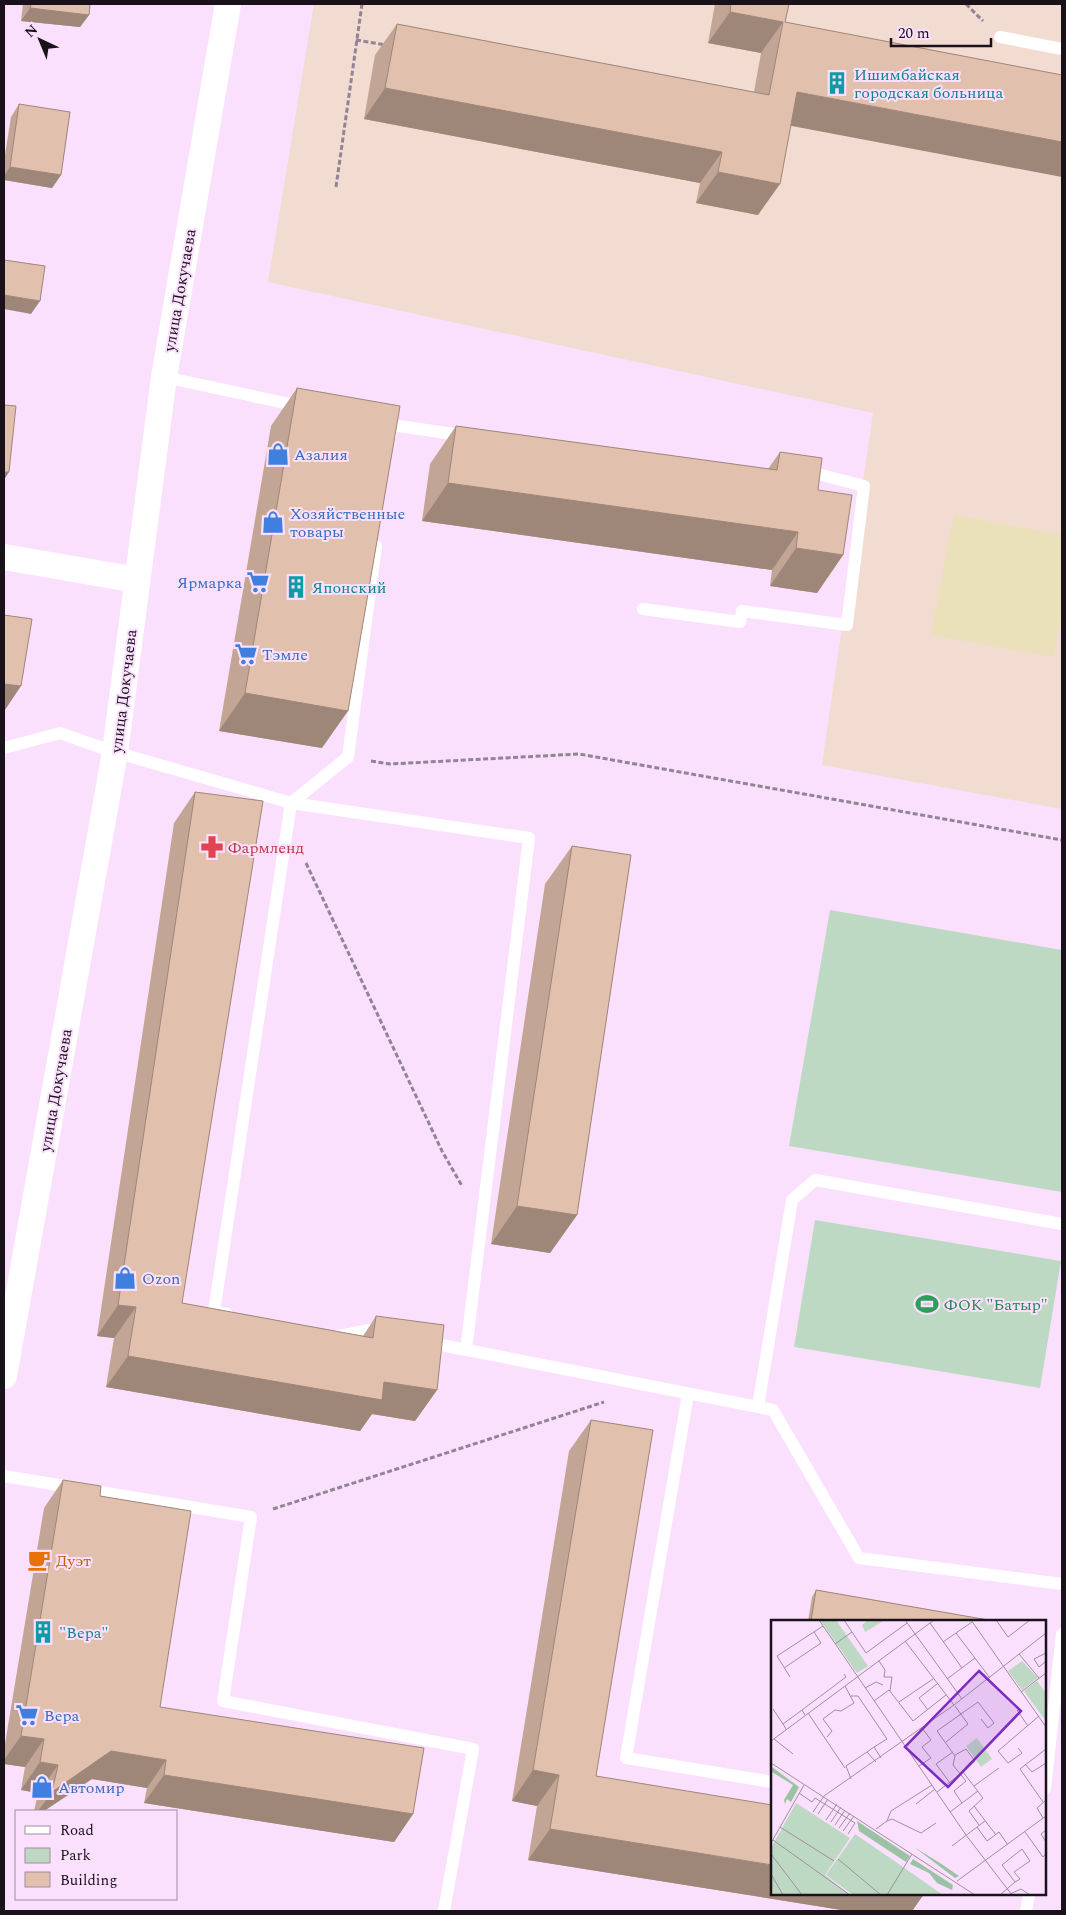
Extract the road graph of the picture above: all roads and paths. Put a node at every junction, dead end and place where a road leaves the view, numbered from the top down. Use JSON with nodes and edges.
{"nodes":[{"id":1,"x":228,"y":4,"type":"edge"},
{"id":2,"x":362,"y":4,"type":"edge"},
{"id":3,"x":1000,"y":38,"type":"dead end"},
{"id":4,"x":356,"y":40,"type":"junction"},
{"id":5,"x":394,"y":47,"type":"edge"},
{"id":6,"x":1062,"y":49,"type":"edge"},
{"id":7,"x":336,"y":187,"type":"dead end"},
{"id":8,"x":164,"y":377,"type":"junction"},
{"id":9,"x":316,"y":409,"type":"edge"},
{"id":10,"x":479,"y":438,"type":"edge"},
{"id":11,"x":389,"y":445,"type":"edge"},
{"id":12,"x":791,"y":474,"type":"edge"},
{"id":13,"x":378,"y":533,"type":"edge"},
{"id":14,"x":4,"y":557,"type":"edge"},
{"id":15,"x":137,"y":580,"type":"junction"},
{"id":16,"x":643,"y":609,"type":"dead end"},
{"id":17,"x":4,"y":748,"type":"edge"},
{"id":18,"x":115,"y":752,"type":"junction"},
{"id":19,"x":348,"y":757,"type":"junction"},
{"id":20,"x":290,"y":803,"type":"junction"},
{"id":21,"x":287,"y":824,"type":"junction"},
{"id":22,"x":1062,"y":840,"type":"edge"},
{"id":23,"x":482,"y":1223,"type":"junction"},
{"id":24,"x":1062,"y":1224,"type":"edge"},
{"id":25,"x":242,"y":1317,"type":"edge"},
{"id":26,"x":326,"y":1335,"type":"edge"},
{"id":27,"x":398,"y":1336,"type":"edge"},
{"id":28,"x":417,"y":1340,"type":"edge"},
{"id":29,"x":466,"y":1350,"type":"junction"},
{"id":30,"x":4,"y":1376,"type":"edge"},
{"id":31,"x":688,"y":1394,"type":"junction"},
{"id":32,"x":606,"y":1402,"type":"dead end"},
{"id":33,"x":758,"y":1408,"type":"junction"},
{"id":34,"x":4,"y":1476,"type":"edge"},
{"id":35,"x":250,"y":1517,"type":"junction"},
{"id":36,"x":1062,"y":1584,"type":"edge"},
{"id":37,"x":1062,"y":1634,"type":"edge"},
{"id":38,"x":1046,"y":1780,"type":"edge"},
{"id":39,"x":771,"y":1782,"type":"edge"},
{"id":40,"x":1029,"y":1895,"type":"edge"},
{"id":41,"x":444,"y":1911,"type":"edge"},
{"id":42,"x":1026,"y":1911,"type":"edge"}],
"edges":[{"from":1,"to":8,"type":"street","name":"улица Докучаева"},
{"from":2,"to":4,"type":"path"},
{"from":3,"to":6,"type":"lane"},
{"from":4,"to":5,"type":"path"},
{"from":4,"to":7,"type":"path"},
{"from":8,"to":9,"type":"lane"},
{"from":8,"to":15,"type":"street","name":"улица Докучаева"},
{"from":10,"to":11,"type":"lane"},
{"from":12,"to":16,"type":"lane"},
{"from":13,"to":19,"type":"lane"},
{"from":14,"to":15,"type":"street"},
{"from":15,"to":18,"type":"street","name":"улица Докучаева"},
{"from":17,"to":18,"type":"lane"},
{"from":18,"to":20,"type":"lane"},
{"from":18,"to":30,"type":"street","name":"улица Докучаева"},
{"from":19,"to":20,"type":"lane"},
{"from":19,"to":22,"type":"path"},
{"from":20,"to":21,"type":"lane"},
{"from":20,"to":23,"type":"lane"},
{"from":21,"to":23,"type":"path"},
{"from":21,"to":25,"type":"lane"},
{"from":23,"to":29,"type":"lane"},
{"from":24,"to":33,"type":"lane"},
{"from":26,"to":27,"type":"lane"},
{"from":28,"to":29,"type":"lane"},
{"from":29,"to":31,"type":"lane"},
{"from":31,"to":33,"type":"lane"},
{"from":31,"to":39,"type":"lane"},
{"from":32,"to":35,"type":"path"},
{"from":33,"to":36,"type":"lane"},
{"from":34,"to":35,"type":"lane"},
{"from":35,"to":41,"type":"lane"},
{"from":37,"to":38,"type":"lane"},
{"from":40,"to":42,"type":"lane"}]}
